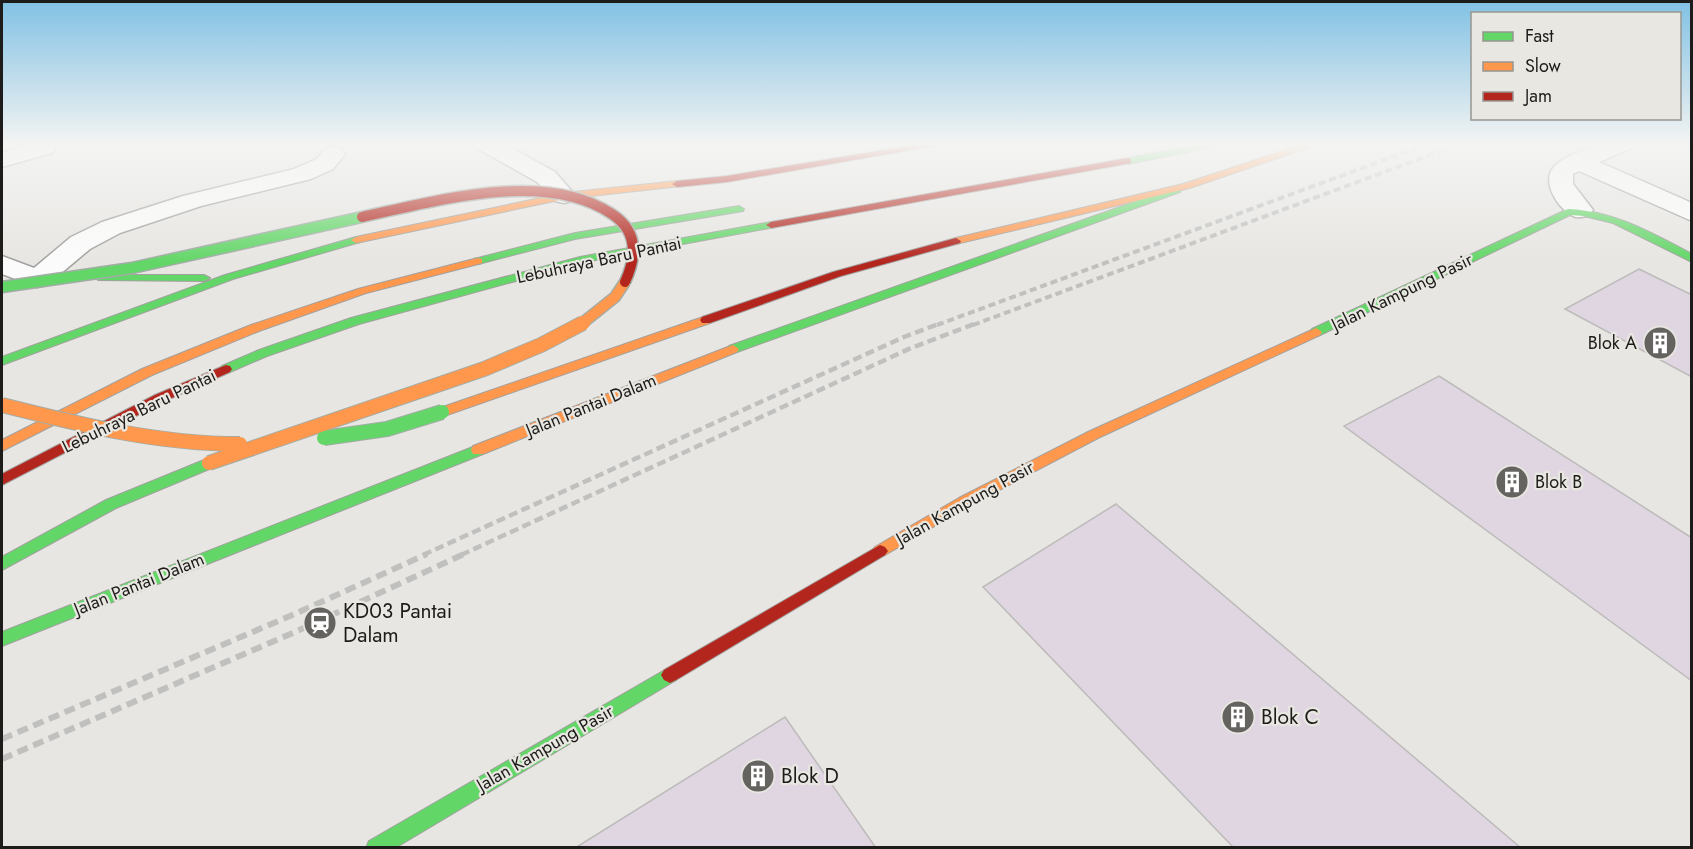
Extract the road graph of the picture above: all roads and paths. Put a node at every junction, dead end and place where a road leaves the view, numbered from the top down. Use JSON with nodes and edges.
{"nodes":[{"id":1,"x":268,"y":183,"type":"edge"},
{"id":2,"x":551,"y":183,"type":"edge"},
{"id":3,"x":693,"y":183,"type":"edge"},
{"id":4,"x":1012,"y":183,"type":"edge"},
{"id":5,"x":1197,"y":183,"type":"edge"},
{"id":6,"x":1559,"y":183,"type":"edge"},
{"id":7,"x":1625,"y":183,"type":"edge"},
{"id":8,"x":1186,"y":186,"type":"junction"},
{"id":9,"x":564,"y":196,"type":"junction"},
{"id":10,"x":752,"y":207,"type":"dead end"},
{"id":11,"x":1580,"y":210,"type":"junction"},
{"id":12,"x":1692,"y":213,"type":"edge"},
{"id":13,"x":1692,"y":259,"type":"edge"},
{"id":14,"x":2,"y":264,"type":"edge"},
{"id":15,"x":2,"y":277,"type":"edge"},
{"id":16,"x":229,"y":278,"type":"junction"},
{"id":17,"x":49,"y":279,"type":"junction"},
{"id":18,"x":2,"y":287,"type":"edge"},
{"id":19,"x":101,"y":293,"type":"dead end"},
{"id":20,"x":101,"y":313,"type":"dead end"},
{"id":21,"x":85,"y":329,"type":"junction"},
{"id":22,"x":2,"y":361,"type":"edge"},
{"id":23,"x":2,"y":405,"type":"edge"},
{"id":24,"x":2,"y":446,"type":"edge"},
{"id":25,"x":4,"y":478,"type":"edge"},
{"id":26,"x":2,"y":564,"type":"edge"},
{"id":27,"x":2,"y":639,"type":"edge"},
{"id":28,"x":376,"y":848,"type":"edge"}],
"edges":[{"from":1,"to":17,"type":"street"},
{"from":2,"to":9,"type":"street"},
{"from":3,"to":9,"type":"main road"},
{"from":4,"to":25,"type":"main road","name":"Lebuhraya Baru Pantai"},
{"from":5,"to":8,"type":"main road"},
{"from":6,"to":11,"type":"street"},
{"from":7,"to":12,"type":"street"},
{"from":8,"to":23,"type":"main road","bridge":true},
{"from":8,"to":27,"type":"main road","name":"Jalan Pantai Dalam"},
{"from":9,"to":16,"type":"main road"},
{"from":10,"to":24,"type":"main road","name":"Lebuhraya Baru Pantai"},
{"from":11,"to":13,"type":"main road"},
{"from":11,"to":28,"type":"main road","name":"Jalan Kampung Pasir"},
{"from":14,"to":17,"type":"street"},
{"from":15,"to":17,"type":"main road"},
{"from":16,"to":17,"type":"main road"},
{"from":16,"to":21,"type":"main road"},
{"from":17,"to":19,"type":"main road"},
{"from":18,"to":26,"type":"main road","bridge":true},
{"from":20,"to":21,"type":"main road"},
{"from":21,"to":22,"type":"main road"}]}
